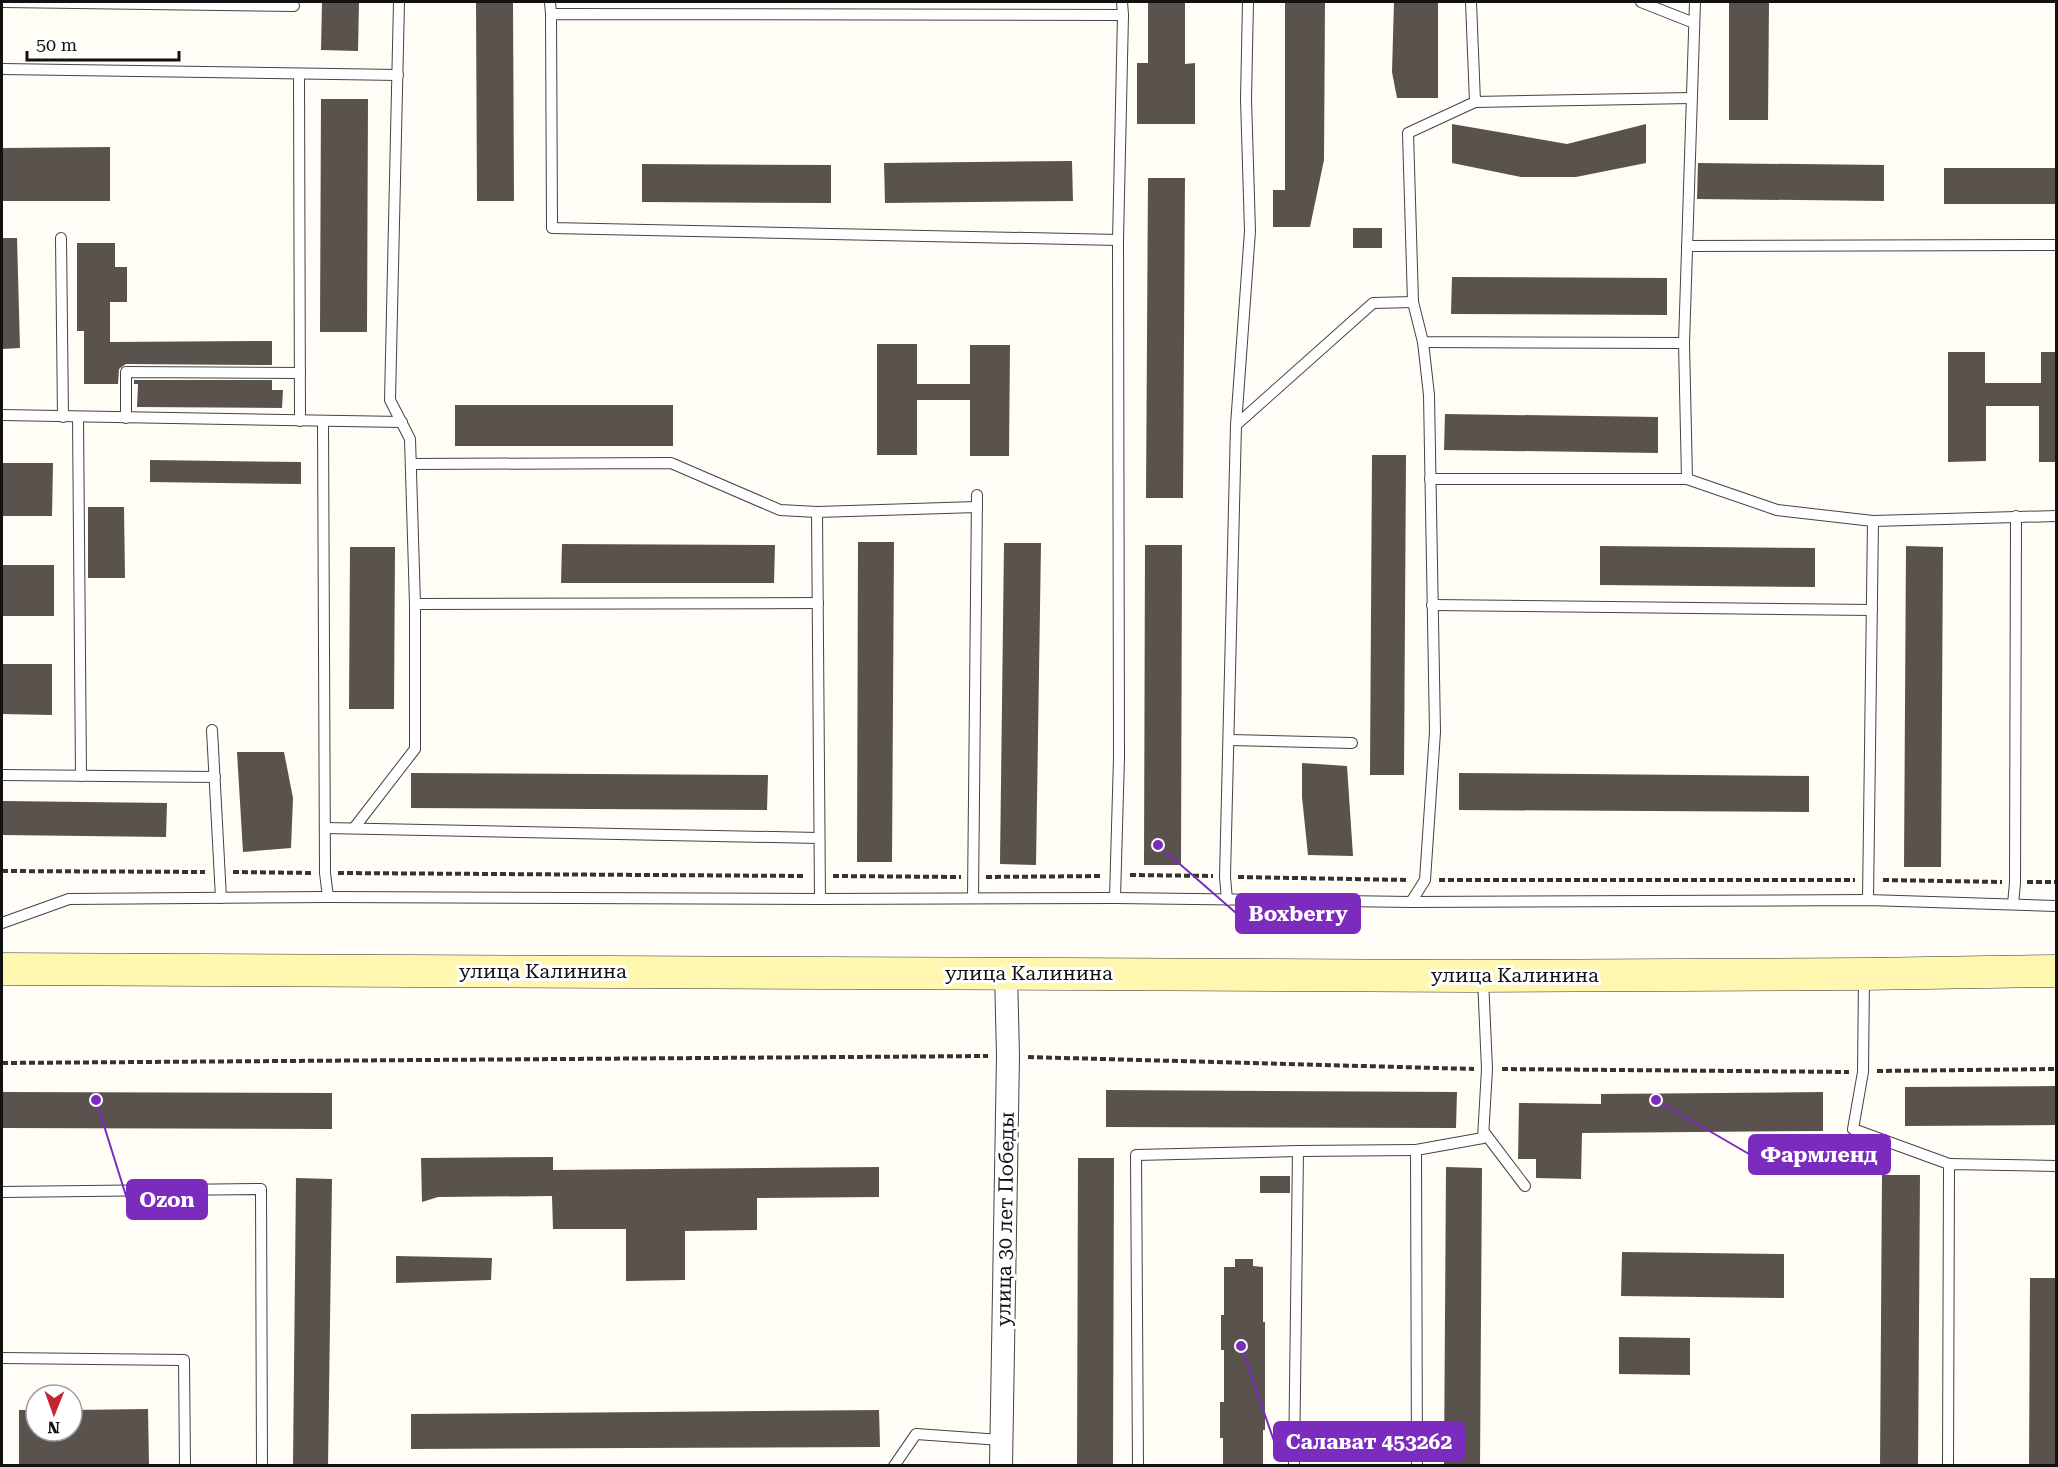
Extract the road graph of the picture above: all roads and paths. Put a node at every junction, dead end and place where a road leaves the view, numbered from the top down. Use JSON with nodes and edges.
{"nodes":[{"id":1,"x":4,"y":2,"type":"edge"},
{"id":2,"x":399,"y":2,"type":"edge"},
{"id":3,"x":550,"y":2,"type":"edge"},
{"id":4,"x":1122,"y":2,"type":"edge"},
{"id":5,"x":1248,"y":2,"type":"edge"},
{"id":6,"x":1471,"y":2,"type":"edge"},
{"id":7,"x":1641,"y":2,"type":"edge"},
{"id":8,"x":1695,"y":2,"type":"edge"},
{"id":9,"x":294,"y":6,"type":"dead end"},
{"id":10,"x":550,"y":14,"type":"junction"},
{"id":11,"x":1123,"y":15,"type":"junction"},
{"id":12,"x":1694,"y":23,"type":"junction"},
{"id":13,"x":2,"y":69,"type":"edge"},
{"id":14,"x":299,"y":74,"type":"junction"},
{"id":15,"x":398,"y":75,"type":"junction"},
{"id":16,"x":1691,"y":98,"type":"junction"},
{"id":17,"x":1474,"y":102,"type":"junction"},
{"id":18,"x":61,"y":238,"type":"dead end"},
{"id":19,"x":1118,"y":240,"type":"junction"},
{"id":20,"x":2056,"y":245,"type":"edge"},
{"id":21,"x":1688,"y":246,"type":"junction"},
{"id":22,"x":1413,"y":302,"type":"junction"},
{"id":23,"x":1423,"y":342,"type":"junction"},
{"id":24,"x":1684,"y":343,"type":"junction"},
{"id":25,"x":300,"y":373,"type":"junction"},
{"id":26,"x":2,"y":416,"type":"edge"},
{"id":27,"x":63,"y":417,"type":"junction"},
{"id":28,"x":78,"y":417,"type":"junction"},
{"id":29,"x":126,"y":418,"type":"junction"},
{"id":30,"x":300,"y":421,"type":"junction"},
{"id":31,"x":323,"y":422,"type":"junction"},
{"id":32,"x":402,"y":422,"type":"junction"},
{"id":33,"x":1236,"y":424,"type":"junction"},
{"id":34,"x":411,"y":464,"type":"junction"},
{"id":35,"x":1430,"y":479,"type":"junction"},
{"id":36,"x":1687,"y":479,"type":"junction"},
{"id":37,"x":977,"y":495,"type":"dead end"},
{"id":38,"x":977,"y":507,"type":"junction"},
{"id":39,"x":817,"y":512,"type":"junction"},
{"id":40,"x":2016,"y":516,"type":"junction"},
{"id":41,"x":2056,"y":516,"type":"edge"},
{"id":42,"x":1873,"y":521,"type":"junction"},
{"id":43,"x":818,"y":603,"type":"junction"},
{"id":44,"x":415,"y":604,"type":"junction"},
{"id":45,"x":1432,"y":606,"type":"junction"},
{"id":46,"x":1872,"y":610,"type":"junction"},
{"id":47,"x":212,"y":730,"type":"dead end"},
{"id":48,"x":1230,"y":740,"type":"junction"},
{"id":49,"x":1352,"y":743,"type":"dead end"},
{"id":50,"x":2,"y":776,"type":"edge"},
{"id":51,"x":81,"y":776,"type":"junction"},
{"id":52,"x":214,"y":777,"type":"junction"},
{"id":53,"x":326,"y":828,"type":"junction"},
{"id":54,"x":354,"y":828,"type":"junction"},
{"id":55,"x":818,"y":838,"type":"junction"},
{"id":56,"x":2,"y":871,"type":"edge"},
{"id":57,"x":219,"y":872,"type":"junction"},
{"id":58,"x":325,"y":873,"type":"junction"},
{"id":59,"x":1117,"y":875,"type":"junction"},
{"id":60,"x":818,"y":876,"type":"junction"},
{"id":61,"x":973,"y":877,"type":"junction"},
{"id":62,"x":1225,"y":877,"type":"junction"},
{"id":63,"x":1425,"y":880,"type":"junction"},
{"id":64,"x":1869,"y":880,"type":"junction"},
{"id":65,"x":2056,"y":882,"type":"edge"},
{"id":66,"x":2014,"y":883,"type":"junction"},
{"id":67,"x":328,"y":897,"type":"junction"},
{"id":68,"x":221,"y":898,"type":"junction"},
{"id":69,"x":973,"y":898,"type":"junction"},
{"id":70,"x":1114,"y":898,"type":"junction"},
{"id":71,"x":820,"y":899,"type":"junction"},
{"id":72,"x":1227,"y":900,"type":"junction"},
{"id":73,"x":1868,"y":900,"type":"junction"},
{"id":74,"x":1411,"y":902,"type":"junction"},
{"id":75,"x":2013,"y":904,"type":"junction"},
{"id":76,"x":2056,"y":906,"type":"edge"},
{"id":77,"x":2,"y":923,"type":"edge"},
{"id":78,"x":2,"y":969,"type":"edge"},
{"id":79,"x":2056,"y":971,"type":"edge"},
{"id":80,"x":1006,"y":973,"type":"junction"},
{"id":81,"x":1864,"y":974,"type":"junction"},
{"id":82,"x":1483,"y":976,"type":"junction"},
{"id":83,"x":1484,"y":1132,"type":"junction"},
{"id":84,"x":1298,"y":1150,"type":"junction"},
{"id":85,"x":1416,"y":1150,"type":"junction"},
{"id":86,"x":1948,"y":1164,"type":"junction"},
{"id":87,"x":2056,"y":1166,"type":"edge"},
{"id":88,"x":1525,"y":1186,"type":"dead end"},
{"id":89,"x":2,"y":1192,"type":"edge"},
{"id":90,"x":2,"y":1359,"type":"edge"},
{"id":91,"x":1001,"y":1440,"type":"junction"},
{"id":92,"x":185,"y":1466,"type":"edge"},
{"id":93,"x":262,"y":1466,"type":"edge"},
{"id":94,"x":894,"y":1466,"type":"edge"},
{"id":95,"x":1001,"y":1466,"type":"edge"},
{"id":96,"x":1138,"y":1466,"type":"edge"},
{"id":97,"x":1294,"y":1466,"type":"edge"},
{"id":98,"x":1417,"y":1466,"type":"edge"},
{"id":99,"x":1948,"y":1466,"type":"edge"}],
"edges":[{"from":1,"to":9,"type":"lane"},
{"from":2,"to":15,"type":"lane"},
{"from":3,"to":10,"type":"lane"},
{"from":4,"to":11,"type":"lane"},
{"from":5,"to":33,"type":"lane"},
{"from":6,"to":17,"type":"lane"},
{"from":7,"to":12,"type":"lane"},
{"from":8,"to":12,"type":"lane"},
{"from":10,"to":11,"type":"lane"},
{"from":10,"to":19,"type":"lane"},
{"from":11,"to":19,"type":"lane"},
{"from":12,"to":16,"type":"lane"},
{"from":13,"to":14,"type":"lane"},
{"from":14,"to":15,"type":"lane"},
{"from":14,"to":25,"type":"lane"},
{"from":15,"to":32,"type":"lane"},
{"from":16,"to":17,"type":"lane"},
{"from":16,"to":21,"type":"lane"},
{"from":17,"to":22,"type":"lane"},
{"from":18,"to":27,"type":"lane"},
{"from":19,"to":59,"type":"lane"},
{"from":20,"to":21,"type":"lane"},
{"from":21,"to":24,"type":"lane"},
{"from":22,"to":23,"type":"lane"},
{"from":22,"to":33,"type":"lane"},
{"from":23,"to":24,"type":"lane"},
{"from":23,"to":35,"type":"lane"},
{"from":24,"to":36,"type":"lane"},
{"from":25,"to":29,"type":"lane"},
{"from":25,"to":30,"type":"lane"},
{"from":26,"to":27,"type":"lane"},
{"from":27,"to":28,"type":"lane"},
{"from":28,"to":29,"type":"lane"},
{"from":28,"to":51,"type":"lane"},
{"from":29,"to":30,"type":"lane"},
{"from":30,"to":31,"type":"lane"},
{"from":31,"to":32,"type":"lane"},
{"from":31,"to":53,"type":"lane"},
{"from":32,"to":34,"type":"lane"},
{"from":33,"to":48,"type":"lane"},
{"from":34,"to":39,"type":"lane"},
{"from":34,"to":44,"type":"lane"},
{"from":35,"to":36,"type":"lane"},
{"from":35,"to":45,"type":"lane"},
{"from":36,"to":42,"type":"lane"},
{"from":37,"to":38,"type":"lane"},
{"from":38,"to":39,"type":"lane"},
{"from":38,"to":61,"type":"lane"},
{"from":39,"to":43,"type":"lane"},
{"from":40,"to":41,"type":"lane"},
{"from":40,"to":42,"type":"lane"},
{"from":40,"to":66,"type":"lane"},
{"from":42,"to":46,"type":"lane"},
{"from":43,"to":44,"type":"lane"},
{"from":43,"to":55,"type":"lane"},
{"from":44,"to":54,"type":"lane"},
{"from":45,"to":46,"type":"lane"},
{"from":45,"to":63,"type":"lane"},
{"from":46,"to":64,"type":"lane"},
{"from":47,"to":52,"type":"lane"},
{"from":48,"to":49,"type":"lane"},
{"from":48,"to":62,"type":"lane"},
{"from":50,"to":51,"type":"lane"},
{"from":51,"to":52,"type":"lane"},
{"from":52,"to":57,"type":"lane"},
{"from":53,"to":54,"type":"lane"},
{"from":53,"to":58,"type":"lane"},
{"from":54,"to":55,"type":"lane"},
{"from":55,"to":60,"type":"lane"},
{"from":56,"to":57,"type":"path"},
{"from":57,"to":58,"type":"path"},
{"from":57,"to":68,"type":"lane"},
{"from":58,"to":60,"type":"path"},
{"from":58,"to":67,"type":"lane"},
{"from":59,"to":61,"type":"path"},
{"from":59,"to":62,"type":"path"},
{"from":59,"to":70,"type":"lane"},
{"from":60,"to":61,"type":"path"},
{"from":60,"to":71,"type":"lane"},
{"from":61,"to":69,"type":"lane"},
{"from":62,"to":63,"type":"path"},
{"from":62,"to":72,"type":"lane"},
{"from":63,"to":64,"type":"path"},
{"from":63,"to":74,"type":"lane"},
{"from":64,"to":66,"type":"path"},
{"from":64,"to":73,"type":"lane"},
{"from":65,"to":66,"type":"path"},
{"from":66,"to":75,"type":"lane"},
{"from":67,"to":68,"type":"lane"},
{"from":67,"to":71,"type":"lane"},
{"from":68,"to":77,"type":"lane"},
{"from":69,"to":70,"type":"lane"},
{"from":69,"to":71,"type":"lane"},
{"from":70,"to":72,"type":"lane"},
{"from":72,"to":74,"type":"lane"},
{"from":73,"to":74,"type":"lane"},
{"from":73,"to":75,"type":"lane"},
{"from":75,"to":76,"type":"lane"},
{"from":78,"to":80,"type":"street","name":"улица Калинина"},
{"from":79,"to":81,"type":"street","name":"улица Калинина"},
{"from":80,"to":82,"type":"street","name":"улица Калинина"},
{"from":80,"to":91,"type":"street","name":"улица 30 лет Победы"},
{"from":81,"to":82,"type":"street","name":"улица Калинина"},
{"from":81,"to":86,"type":"lane"},
{"from":82,"to":83,"type":"lane"},
{"from":83,"to":85,"type":"lane"},
{"from":83,"to":88,"type":"lane"},
{"from":84,"to":85,"type":"lane"},
{"from":84,"to":96,"type":"lane"},
{"from":84,"to":97,"type":"lane"},
{"from":85,"to":98,"type":"lane"},
{"from":86,"to":87,"type":"lane"},
{"from":86,"to":99,"type":"lane"},
{"from":89,"to":93,"type":"lane"},
{"from":90,"to":92,"type":"lane"},
{"from":91,"to":94,"type":"lane"},
{"from":91,"to":95,"type":"street","name":"улица 30 лет Победы"}]}
